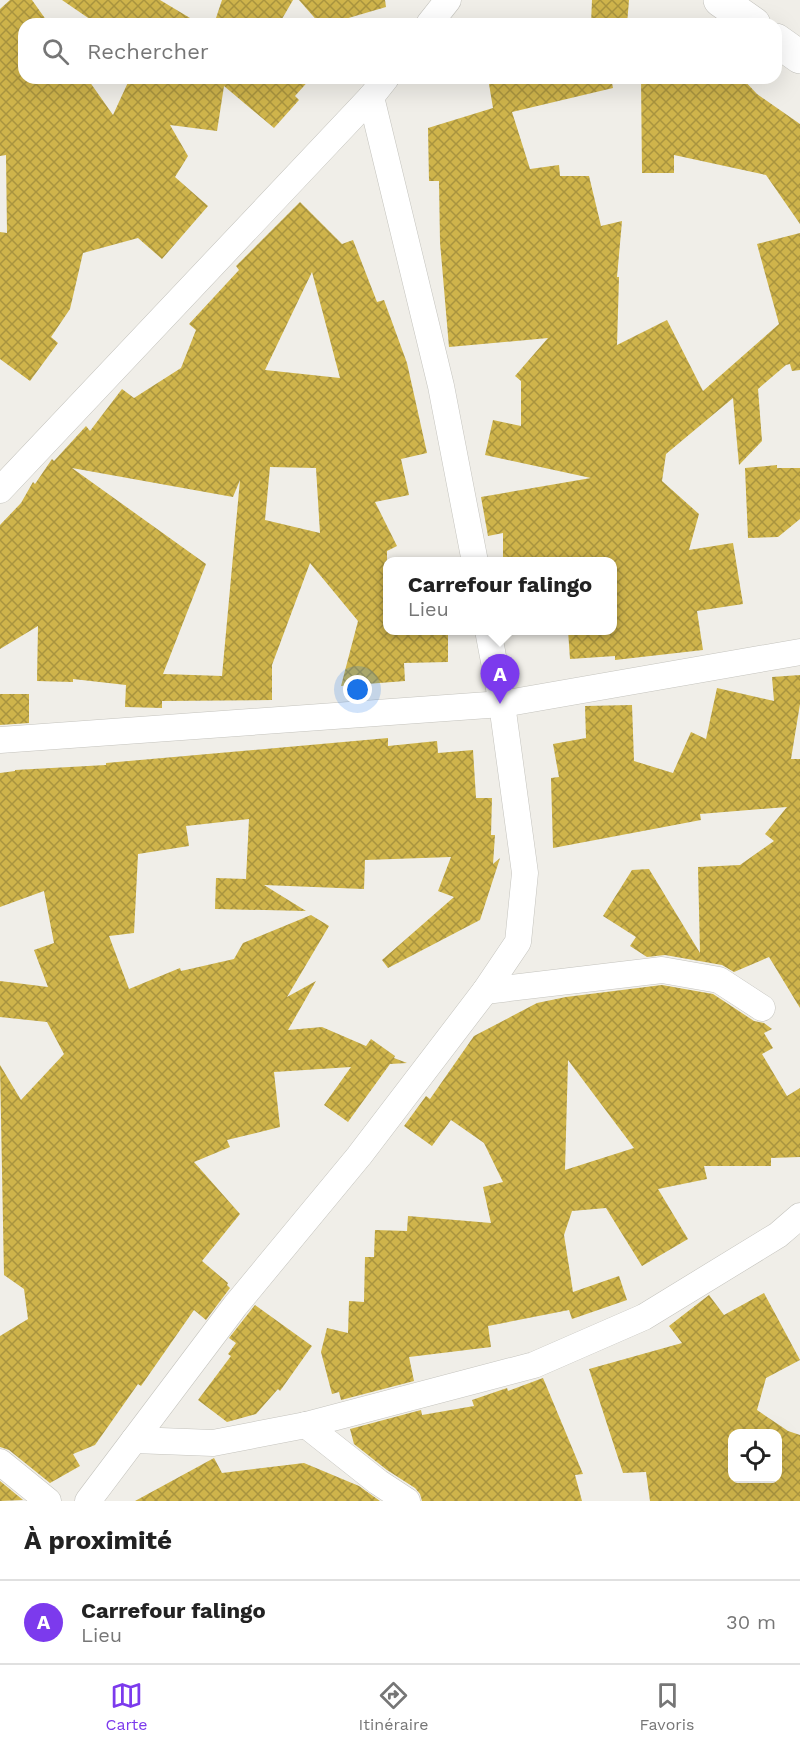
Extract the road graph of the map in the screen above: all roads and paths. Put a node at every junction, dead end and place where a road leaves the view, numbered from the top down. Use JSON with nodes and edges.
{"nodes":[{"id":1,"x":448,"y":0,"type":"edge"},
{"id":2,"x":720,"y":0,"type":"edge"},
{"id":3,"x":434,"y":18,"type":"edge"},
{"id":4,"x":746,"y":18,"type":"edge"},
{"id":5,"x":782,"y":44,"type":"edge"},
{"id":6,"x":800,"y":57,"type":"edge"},
{"id":7,"x":378,"y":88,"type":"edge"},
{"id":8,"x":0,"y":490,"type":"edge"},
{"id":9,"x":474,"y":557,"type":"edge"},
{"id":10,"x":489,"y":635,"type":"edge"},
{"id":11,"x":800,"y":652,"type":"edge"},
{"id":12,"x":502,"y":704,"type":"junction"},
{"id":13,"x":0,"y":740,"type":"edge"},
{"id":14,"x":485,"y":991,"type":"junction"},
{"id":15,"x":762,"y":1008,"type":"dead end"},
{"id":16,"x":800,"y":1216,"type":"edge"},
{"id":17,"x":306,"y":1425,"type":"junction"},
{"id":18,"x":134,"y":1440,"type":"junction"},
{"id":19,"x":0,"y":1461,"type":"edge"},
{"id":20,"x":48,"y":1501,"type":"edge"},
{"id":21,"x":88,"y":1501,"type":"edge"},
{"id":22,"x":407,"y":1501,"type":"edge"}],
"edges":[{"from":1,"to":3,"type":"street"},
{"from":2,"to":4,"type":"street"},
{"from":5,"to":6,"type":"street"},
{"from":7,"to":8,"type":"street"},
{"from":7,"to":9,"type":"street"},
{"from":10,"to":12,"type":"street"},
{"from":11,"to":12,"type":"street"},
{"from":12,"to":13,"type":"street"},
{"from":12,"to":14,"type":"street"},
{"from":14,"to":15,"type":"street"},
{"from":14,"to":18,"type":"street"},
{"from":16,"to":17,"type":"street"},
{"from":17,"to":18,"type":"street"},
{"from":17,"to":22,"type":"street"},
{"from":18,"to":21,"type":"street"},
{"from":19,"to":20,"type":"street"}]}
